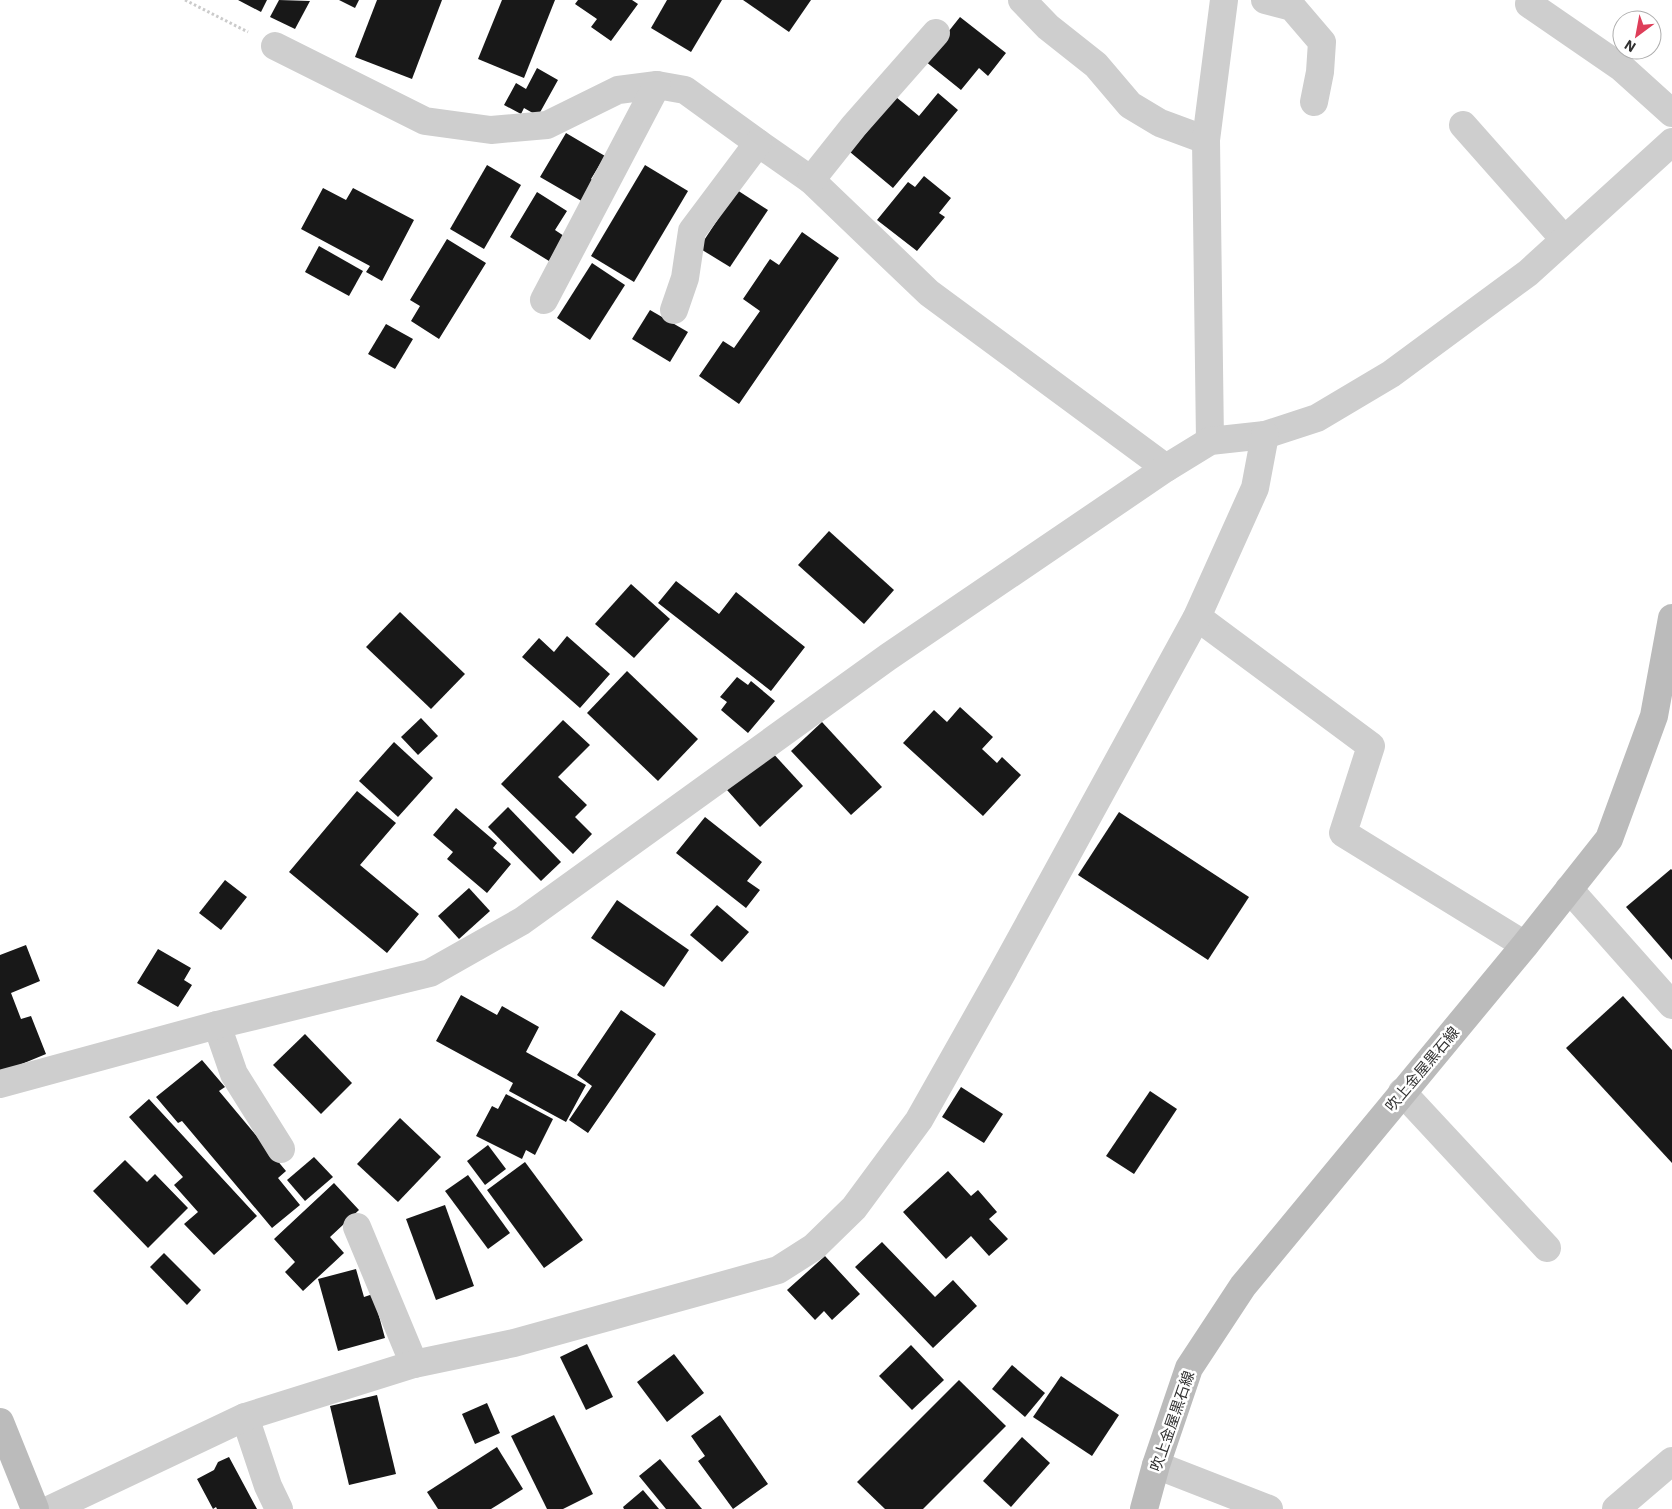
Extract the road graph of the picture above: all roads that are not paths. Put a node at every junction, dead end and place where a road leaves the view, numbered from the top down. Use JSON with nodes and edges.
{"nodes":[{"id":1,"x":1022,"y":0,"type":"edge"},
{"id":2,"x":1224,"y":0,"type":"edge"},
{"id":3,"x":1265,"y":0,"type":"edge"},
{"id":4,"x":1529,"y":4,"type":"dead end"},
{"id":5,"x":936,"y":33,"type":"dead end"},
{"id":6,"x":275,"y":46,"type":"road end"},
{"id":7,"x":657,"y":85,"type":"junction"},
{"id":8,"x":1314,"y":102,"type":"dead end"},
{"id":9,"x":1672,"y":113,"type":"edge"},
{"id":10,"x":1463,"y":126,"type":"dead end"},
{"id":11,"x":1206,"y":140,"type":"junction"},
{"id":12,"x":1672,"y":142,"type":"edge"},
{"id":13,"x":758,"y":143,"type":"junction"},
{"id":14,"x":811,"y":180,"type":"junction"},
{"id":15,"x":1564,"y":239,"type":"junction"},
{"id":16,"x":544,"y":300,"type":"dead end"},
{"id":17,"x":674,"y":310,"type":"dead end"},
{"id":18,"x":1265,"y":435,"type":"junction"},
{"id":19,"x":1210,"y":441,"type":"junction"},
{"id":20,"x":1166,"y":468,"type":"junction"},
{"id":21,"x":1197,"y":617,"type":"junction"},
{"id":22,"x":1672,"y":618,"type":"edge"},
{"id":23,"x":1570,"y":889,"type":"junction"},
{"id":24,"x":1525,"y":945,"type":"junction"},
{"id":25,"x":1672,"y":1005,"type":"edge"},
{"id":26,"x":217,"y":1025,"type":"junction"},
{"id":27,"x":0,"y":1084,"type":"edge"},
{"id":28,"x":1402,"y":1092,"type":"junction"},
{"id":29,"x":281,"y":1149,"type":"dead end"},
{"id":30,"x":357,"y":1227,"type":"dead end"},
{"id":31,"x":1547,"y":1248,"type":"dead end"},
{"id":32,"x":414,"y":1364,"type":"junction"},
{"id":33,"x":245,"y":1417,"type":"junction"},
{"id":34,"x":0,"y":1422,"type":"edge"},
{"id":35,"x":1672,"y":1461,"type":"edge"},
{"id":36,"x":1156,"y":1465,"type":"junction"},
{"id":37,"x":35,"y":1509,"type":"edge"},
{"id":38,"x":51,"y":1509,"type":"edge"},
{"id":39,"x":279,"y":1509,"type":"edge"},
{"id":40,"x":1144,"y":1509,"type":"edge"},
{"id":41,"x":1269,"y":1509,"type":"edge"},
{"id":42,"x":1616,"y":1509,"type":"edge"}],
"edges":[{"from":1,"to":11,"type":"street"},
{"from":2,"to":11,"type":"street"},
{"from":3,"to":8,"type":"street"},
{"from":4,"to":9,"type":"street"},
{"from":5,"to":14,"type":"street"},
{"from":6,"to":7,"type":"street"},
{"from":7,"to":13,"type":"street"},
{"from":7,"to":16,"type":"street"},
{"from":10,"to":15,"type":"street"},
{"from":11,"to":19,"type":"street"},
{"from":12,"to":15,"type":"street"},
{"from":13,"to":14,"type":"street"},
{"from":13,"to":17,"type":"street"},
{"from":14,"to":20,"type":"street"},
{"from":15,"to":18,"type":"street"},
{"from":18,"to":19,"type":"street"},
{"from":18,"to":21,"type":"street"},
{"from":19,"to":20,"type":"street"},
{"from":20,"to":26,"type":"street"},
{"from":21,"to":24,"type":"street"},
{"from":21,"to":32,"type":"street"},
{"from":22,"to":23,"type":"main road","name":"吹上金屋黒石線"},
{"from":23,"to":24,"type":"main road","name":"吹上金屋黒石線"},
{"from":23,"to":25,"type":"street"},
{"from":24,"to":28,"type":"main road","name":"吹上金屋黒石線"},
{"from":26,"to":27,"type":"street"},
{"from":26,"to":29,"type":"street"},
{"from":28,"to":31,"type":"street"},
{"from":28,"to":36,"type":"main road","name":"吹上金屋黒石線"},
{"from":30,"to":32,"type":"street"},
{"from":32,"to":33,"type":"street"},
{"from":33,"to":38,"type":"street"},
{"from":33,"to":39,"type":"street"},
{"from":34,"to":37,"type":"main road"},
{"from":35,"to":42,"type":"street"},
{"from":36,"to":40,"type":"main road","name":"吹上金屋黒石線"},
{"from":36,"to":41,"type":"street"}]}
